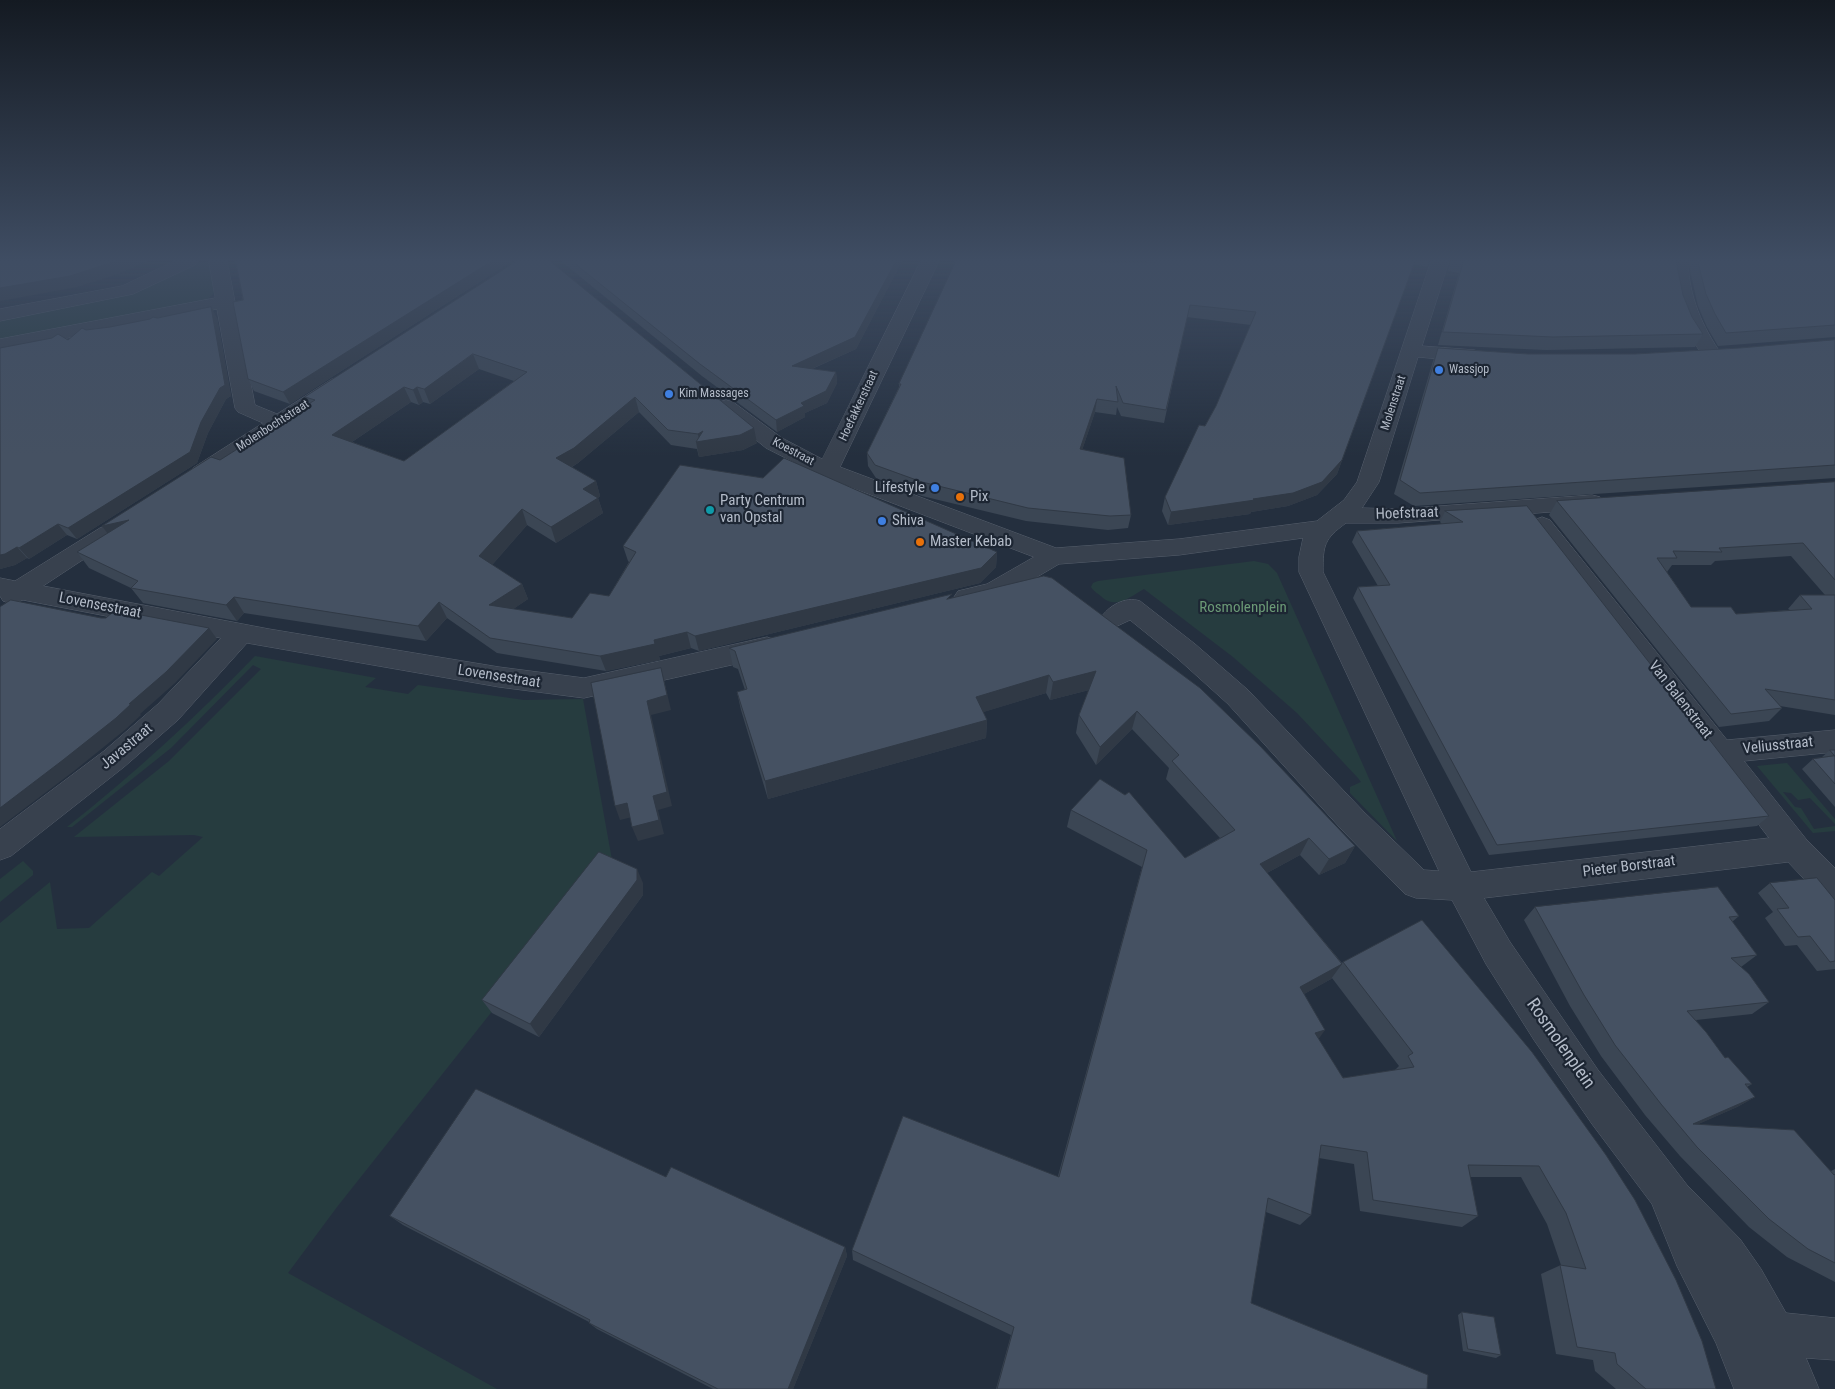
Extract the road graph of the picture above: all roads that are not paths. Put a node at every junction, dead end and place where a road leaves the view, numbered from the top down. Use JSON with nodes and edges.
{"nodes":[{"id":1,"x":100,"y":326,"type":"edge"},
{"id":2,"x":229,"y":326,"type":"edge"},
{"id":3,"x":898,"y":326,"type":"edge"},
{"id":4,"x":1418,"y":326,"type":"edge"},
{"id":5,"x":1695,"y":326,"type":"edge"},
{"id":6,"x":0,"y":345,"type":"edge"},
{"id":7,"x":1410,"y":350,"type":"junction"},
{"id":8,"x":1712,"y":354,"type":"edge"},
{"id":9,"x":1490,"y":357,"type":"edge"},
{"id":10,"x":354,"y":374,"type":"edge"},
{"id":11,"x":708,"y":392,"type":"edge"},
{"id":12,"x":278,"y":422,"type":"junction"},
{"id":13,"x":828,"y":470,"type":"junction"},
{"id":14,"x":187,"y":482,"type":"edge"},
{"id":15,"x":1617,"y":501,"type":"edge"},
{"id":16,"x":1527,"y":506,"type":"junction"},
{"id":17,"x":128,"y":520,"type":"edge"},
{"id":18,"x":1330,"y":521,"type":"junction"},
{"id":19,"x":1054,"y":556,"type":"junction"},
{"id":20,"x":6,"y":593,"type":"edge"},
{"id":21,"x":947,"y":602,"type":"edge"},
{"id":22,"x":1113,"y":619,"type":"dead end"},
{"id":23,"x":241,"y":634,"type":"junction"},
{"id":24,"x":786,"y":642,"type":"edge"},
{"id":25,"x":1835,"y":741,"type":"edge"},
{"id":26,"x":1721,"y":752,"type":"junction"},
{"id":27,"x":0,"y":847,"type":"edge"},
{"id":28,"x":1795,"y":848,"type":"junction"},
{"id":29,"x":1462,"y":887,"type":"junction"},
{"id":30,"x":1835,"y":890,"type":"edge"},
{"id":31,"x":1668,"y":1194,"type":"junction"},
{"id":32,"x":1732,"y":1330,"type":"junction"},
{"id":33,"x":1773,"y":1334,"type":"junction"},
{"id":34,"x":1835,"y":1339,"type":"edge"},
{"id":35,"x":1756,"y":1389,"type":"edge"},
{"id":36,"x":1797,"y":1389,"type":"edge"}],
"edges":[{"from":1,"to":6,"type":"street"},
{"from":2,"to":12,"type":"street"},
{"from":3,"to":13,"type":"street","name":"Hoefakkerstraat"},
{"from":4,"to":7,"type":"street","name":"Molenstraat"},
{"from":5,"to":8,"type":"street"},
{"from":7,"to":9,"type":"street"},
{"from":7,"to":18,"type":"street","name":"Molenstraat"},
{"from":10,"to":12,"type":"street","name":"Molenbochtstraat"},
{"from":11,"to":13,"type":"street","name":"Koestraat"},
{"from":12,"to":14,"type":"street","name":"Molenbochtstraat"},
{"from":13,"to":19,"type":"street","name":"Koestraat"},
{"from":15,"to":16,"type":"street","name":"Hoefstraat"},
{"from":16,"to":18,"type":"street","name":"Hoefstraat"},
{"from":16,"to":26,"type":"street","name":"Van Balenstraat"},
{"from":17,"to":20,"type":"street"},
{"from":18,"to":19,"type":"street"},
{"from":18,"to":29,"type":"street","name":"Rosmolenplein"},
{"from":19,"to":21,"type":"street"},
{"from":20,"to":23,"type":"street","name":"Lovensestraat"},
{"from":22,"to":29,"type":"street"},
{"from":23,"to":24,"type":"street","name":"Lovensestraat"},
{"from":23,"to":27,"type":"street","name":"Javastraat"},
{"from":25,"to":26,"type":"street","name":"Veliusstraat"},
{"from":26,"to":28,"type":"street","name":"Van Balenstraat"},
{"from":28,"to":29,"type":"street","name":"Pieter Borstraat"},
{"from":28,"to":30,"type":"street","name":"Van Balenstraat"},
{"from":29,"to":31,"type":"street","name":"Rosmolenplein"},
{"from":31,"to":32,"type":"street","name":"Rosmolenplein"},
{"from":31,"to":33,"type":"street","name":"Rosmolenplein"},
{"from":32,"to":33,"type":"street"},
{"from":32,"to":35,"type":"street","name":"Rosmolenplein"},
{"from":33,"to":34,"type":"street"},
{"from":33,"to":36,"type":"street","name":"Rosmolenplein"}]}
